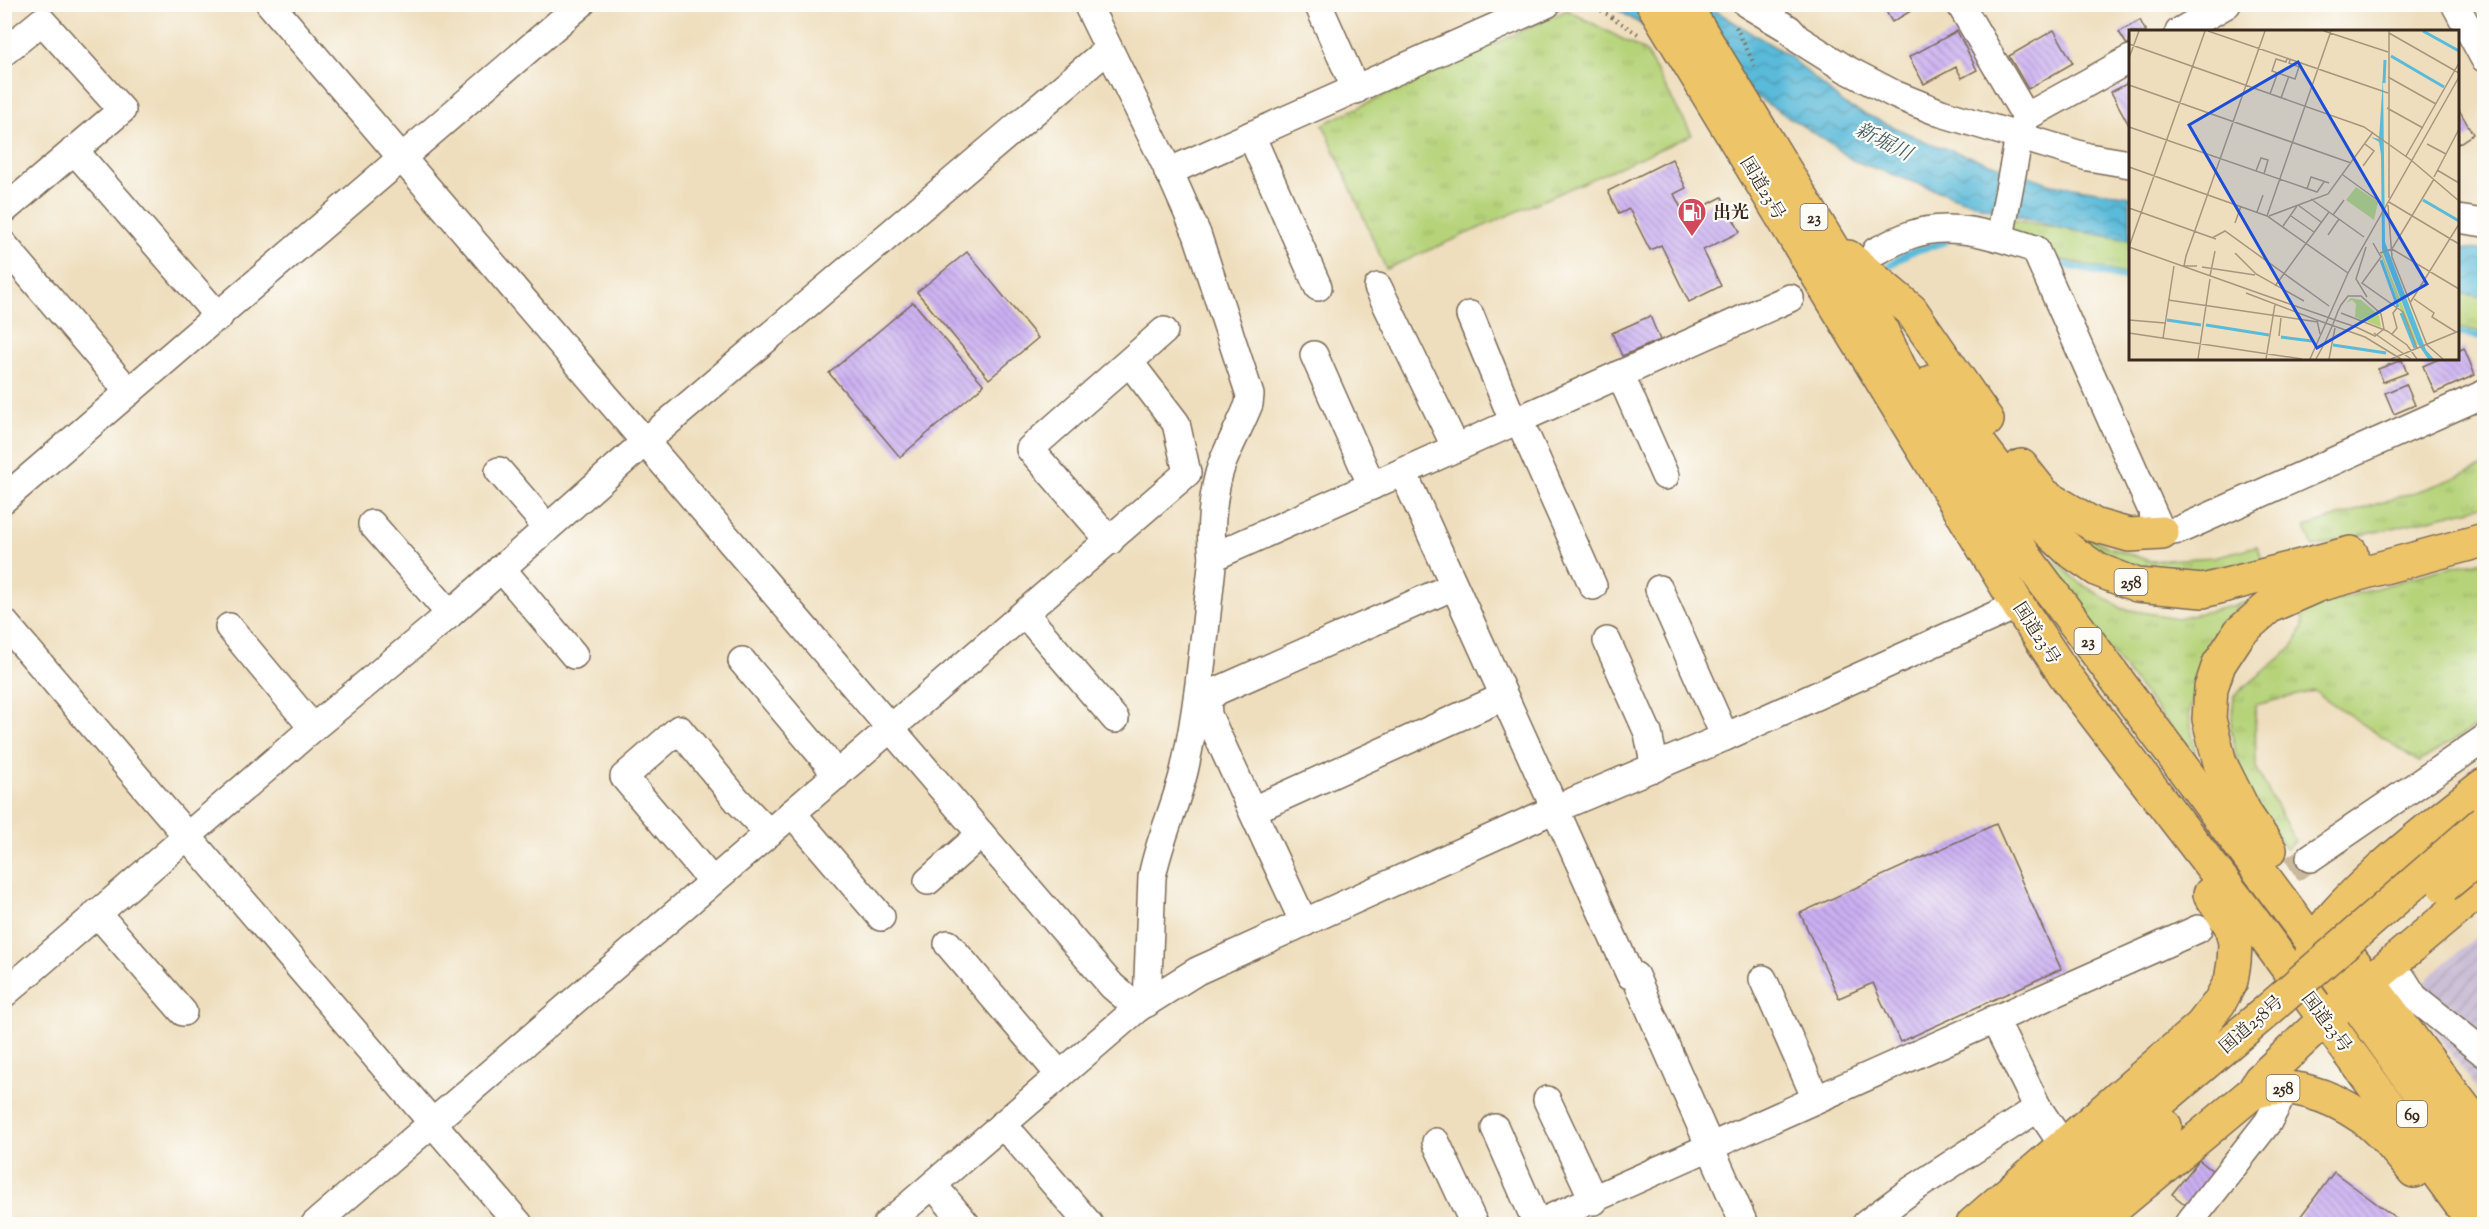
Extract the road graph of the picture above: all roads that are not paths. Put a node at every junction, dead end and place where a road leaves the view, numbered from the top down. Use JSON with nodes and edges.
{"nodes":[{"id":1,"x":270,"y":4,"type":"edge"},
{"id":2,"x":581,"y":4,"type":"edge"},
{"id":3,"x":1087,"y":4,"type":"edge"},
{"id":4,"x":1318,"y":4,"type":"edge"},
{"id":5,"x":1546,"y":4,"type":"edge"},
{"id":6,"x":1653,"y":4,"type":"edge"},
{"id":7,"x":1684,"y":4,"type":"edge"},
{"id":8,"x":1960,"y":4,"type":"edge"},
{"id":9,"x":2226,"y":4,"type":"edge"},
{"id":10,"x":2455,"y":4,"type":"edge"},
{"id":11,"x":1742,"y":15,"type":"edge"},
{"id":12,"x":2182,"y":30,"type":"edge"},
{"id":13,"x":1107,"y":50,"type":"junction"},
{"id":14,"x":4,"y":52,"type":"edge"},
{"id":15,"x":2484,"y":58,"type":"edge"},
{"id":16,"x":2129,"y":60,"type":"edge"},
{"id":17,"x":1356,"y":90,"type":"junction"},
{"id":18,"x":1734,"y":114,"type":"junction"},
{"id":19,"x":1251,"y":135,"type":"junction"},
{"id":20,"x":2020,"y":135,"type":"junction"},
{"id":21,"x":74,"y":150,"type":"junction"},
{"id":22,"x":400,"y":159,"type":"junction"},
{"id":23,"x":2129,"y":164,"type":"edge"},
{"id":24,"x":1168,"y":172,"type":"junction"},
{"id":25,"x":4,"y":210,"type":"edge"},
{"id":26,"x":2459,"y":219,"type":"edge"},
{"id":27,"x":2484,"y":223,"type":"edge"},
{"id":28,"x":2001,"y":231,"type":"junction"},
{"id":29,"x":1828,"y":241,"type":"junction"},
{"id":30,"x":4,"y":245,"type":"edge"},
{"id":31,"x":1876,"y":251,"type":"dead end"},
{"id":32,"x":1318,"y":287,"type":"dead end"},
{"id":33,"x":1378,"y":287,"type":"dead end"},
{"id":34,"x":1790,"y":298,"type":"dead end"},
{"id":35,"x":1470,"y":315,"type":"dead end"},
{"id":36,"x":219,"y":317,"type":"junction"},
{"id":37,"x":1880,"y":327,"type":"junction"},
{"id":38,"x":1164,"y":331,"type":"dead end"},
{"id":39,"x":1314,"y":355,"type":"dead end"},
{"id":40,"x":1130,"y":363,"type":"junction"},
{"id":41,"x":1620,"y":374,"type":"junction"},
{"id":42,"x":129,"y":392,"type":"junction"},
{"id":43,"x":2484,"y":394,"type":"edge"},
{"id":44,"x":1516,"y":422,"type":"junction"},
{"id":45,"x":646,"y":441,"type":"junction"},
{"id":46,"x":1456,"y":448,"type":"junction"},
{"id":47,"x":499,"y":471,"type":"dead end"},
{"id":48,"x":1403,"y":472,"type":"junction"},
{"id":49,"x":1187,"y":473,"type":"junction"},
{"id":50,"x":1665,"y":476,"type":"dead end"},
{"id":51,"x":1218,"y":480,"type":"junction"},
{"id":52,"x":1372,"y":486,"type":"junction"},
{"id":53,"x":4,"y":499,"type":"edge"},
{"id":54,"x":2484,"y":519,"type":"edge"},
{"id":55,"x":372,"y":524,"type":"dead end"},
{"id":56,"x":545,"y":530,"type":"junction"},
{"id":57,"x":2162,"y":532,"type":"junction"},
{"id":58,"x":2484,"y":540,"type":"edge"},
{"id":59,"x":1110,"y":541,"type":"junction"},
{"id":60,"x":1213,"y":557,"type":"junction"},
{"id":61,"x":501,"y":568,"type":"junction"},
{"id":62,"x":1454,"y":586,"type":"junction"},
{"id":63,"x":1593,"y":586,"type":"dead end"},
{"id":64,"x":1659,"y":589,"type":"dead end"},
{"id":65,"x":2018,"y":605,"type":"junction"},
{"id":66,"x":450,"y":614,"type":"junction"},
{"id":67,"x":1025,"y":614,"type":"junction"},
{"id":68,"x":4,"y":622,"type":"edge"},
{"id":69,"x":229,"y":627,"type":"dead end"},
{"id":70,"x":1607,"y":641,"type":"dead end"},
{"id":71,"x":574,"y":655,"type":"dead end"},
{"id":72,"x":742,"y":662,"type":"dead end"},
{"id":73,"x":2067,"y":678,"type":"junction"},
{"id":74,"x":1503,"y":698,"type":"junction"},
{"id":75,"x":1202,"y":700,"type":"junction"},
{"id":76,"x":1115,"y":720,"type":"dead end"},
{"id":77,"x":313,"y":728,"type":"junction"},
{"id":78,"x":892,"y":729,"type":"junction"},
{"id":79,"x":1725,"y":737,"type":"junction"},
{"id":80,"x":2484,"y":739,"type":"edge"},
{"id":81,"x":1655,"y":768,"type":"junction"},
{"id":82,"x":836,"y":776,"type":"junction"},
{"id":83,"x":2419,"y":783,"type":"junction"},
{"id":84,"x":2484,"y":785,"type":"edge"},
{"id":85,"x":1555,"y":809,"type":"junction"},
{"id":86,"x":1253,"y":810,"type":"junction"},
{"id":87,"x":792,"y":813,"type":"junction"},
{"id":88,"x":2446,"y":815,"type":"junction"},
{"id":89,"x":2484,"y":822,"type":"edge"},
{"id":90,"x":2484,"y":829,"type":"edge"},
{"id":91,"x":769,"y":833,"type":"junction"},
{"id":92,"x":981,"y":834,"type":"junction"},
{"id":93,"x":187,"y":836,"type":"junction"},
{"id":94,"x":2484,"y":853,"type":"edge"},
{"id":95,"x":2310,"y":858,"type":"tunnel mouth"},
{"id":96,"x":712,"y":881,"type":"junction"},
{"id":97,"x":928,"y":881,"type":"dead end"},
{"id":98,"x":2484,"y":886,"type":"edge"},
{"id":99,"x":97,"y":913,"type":"junction"},
{"id":100,"x":2248,"y":914,"type":"junction"},
{"id":101,"x":880,"y":918,"type":"dead end"},
{"id":102,"x":1304,"y":923,"type":"junction"},
{"id":103,"x":2198,"y":929,"type":"tunnel mouth"},
{"id":104,"x":2325,"y":936,"type":"junction"},
{"id":105,"x":948,"y":944,"type":"dead end"},
{"id":106,"x":1762,"y":979,"type":"dead end"},
{"id":107,"x":2404,"y":981,"type":"dead end"},
{"id":108,"x":4,"y":994,"type":"edge"},
{"id":109,"x":2346,"y":1002,"type":"junction"},
{"id":110,"x":1142,"y":1006,"type":"junction"},
{"id":111,"x":183,"y":1012,"type":"dead end"},
{"id":112,"x":1994,"y":1019,"type":"junction"},
{"id":113,"x":2265,"y":1025,"type":"junction"},
{"id":114,"x":2484,"y":1053,"type":"edge"},
{"id":115,"x":1060,"y":1075,"type":"junction"},
{"id":116,"x":2286,"y":1088,"type":"junction"},
{"id":117,"x":2252,"y":1092,"type":"junction"},
{"id":118,"x":1816,"y":1099,"type":"junction"},
{"id":119,"x":1547,"y":1100,"type":"dead end"},
{"id":120,"x":2037,"y":1108,"type":"junction"},
{"id":121,"x":432,"y":1124,"type":"junction"},
{"id":122,"x":1001,"y":1126,"type":"junction"},
{"id":123,"x":1495,"y":1128,"type":"dead end"},
{"id":124,"x":2484,"y":1134,"type":"edge"},
{"id":125,"x":1436,"y":1142,"type":"dead end"},
{"id":126,"x":1709,"y":1148,"type":"junction"},
{"id":127,"x":2066,"y":1150,"type":"junction"},
{"id":128,"x":2484,"y":1183,"type":"edge"},
{"id":129,"x":933,"y":1185,"type":"junction"},
{"id":130,"x":1594,"y":1201,"type":"junction"},
{"id":131,"x":2104,"y":1209,"type":"edge"},
{"id":132,"x":2484,"y":1220,"type":"edge"},
{"id":133,"x":315,"y":1224,"type":"edge"},
{"id":134,"x":519,"y":1224,"type":"edge"},
{"id":135,"x":887,"y":1224,"type":"edge"},
{"id":136,"x":966,"y":1224,"type":"edge"},
{"id":137,"x":1089,"y":1224,"type":"edge"},
{"id":138,"x":1474,"y":1224,"type":"edge"},
{"id":139,"x":1537,"y":1224,"type":"edge"},
{"id":140,"x":1744,"y":1224,"type":"edge"},
{"id":141,"x":1866,"y":1224,"type":"edge"},
{"id":142,"x":1972,"y":1224,"type":"edge"},
{"id":143,"x":2015,"y":1224,"type":"edge"},
{"id":144,"x":2052,"y":1224,"type":"edge"},
{"id":145,"x":2188,"y":1224,"type":"edge"},
{"id":146,"x":2468,"y":1224,"type":"edge"},
{"id":147,"x":2475,"y":1224,"type":"edge"}],
"edges":[{"from":1,"to":22,"type":"street"},
{"from":2,"to":22,"type":"street"},
{"from":3,"to":13,"type":"street"},
{"from":4,"to":17,"type":"street"},
{"from":5,"to":17,"type":"street"},
{"from":6,"to":18,"type":"main road","name":"国道23号","number":"23"},
{"from":7,"to":18,"type":"main road","name":"国道23号","number":"23"},
{"from":8,"to":20,"type":"street"},
{"from":9,"to":12,"type":"street"},
{"from":10,"to":15,"type":"street"},
{"from":11,"to":20,"type":"street"},
{"from":13,"to":24,"type":"street"},
{"from":13,"to":45,"type":"street"},
{"from":14,"to":21,"type":"street"},
{"from":16,"to":20,"type":"street"},
{"from":17,"to":19,"type":"street"},
{"from":18,"to":29,"type":"main road","name":"国道23号","number":"23"},
{"from":18,"to":65,"type":"main road","name":"国道23号","number":"23"},
{"from":19,"to":24,"type":"street"},
{"from":19,"to":32,"type":"street"},
{"from":20,"to":23,"type":"street"},
{"from":20,"to":28,"type":"street"},
{"from":21,"to":25,"type":"street"},
{"from":21,"to":36,"type":"street"},
{"from":22,"to":36,"type":"street"},
{"from":22,"to":45,"type":"street"},
{"from":24,"to":51,"type":"street"},
{"from":26,"to":27,"type":"street"},
{"from":28,"to":31,"type":"street"},
{"from":28,"to":57,"type":"street"},
{"from":29,"to":37,"type":"main road","name":"国道23号","number":"23"},
{"from":29,"to":57,"type":"main road"},
{"from":30,"to":42,"type":"street"},
{"from":33,"to":46,"type":"street"},
{"from":34,"to":41,"type":"street"},
{"from":35,"to":44,"type":"street"},
{"from":36,"to":42,"type":"street"},
{"from":37,"to":54,"type":"main road","number":"258"},
{"from":37,"to":104,"type":"main road","name":"国道23号","number":"23"},
{"from":38,"to":40,"type":"street"},
{"from":39,"to":52,"type":"street"},
{"from":40,"to":49,"type":"street"},
{"from":40,"to":59,"type":"street"},
{"from":41,"to":44,"type":"street"},
{"from":41,"to":50,"type":"street"},
{"from":42,"to":53,"type":"street"},
{"from":43,"to":57,"type":"street"},
{"from":44,"to":46,"type":"street"},
{"from":44,"to":63,"type":"street"},
{"from":45,"to":56,"type":"street"},
{"from":45,"to":78,"type":"street"},
{"from":46,"to":48,"type":"street"},
{"from":47,"to":56,"type":"street"},
{"from":48,"to":52,"type":"street"},
{"from":48,"to":62,"type":"street"},
{"from":49,"to":51,"type":"street"},
{"from":49,"to":59,"type":"street"},
{"from":51,"to":60,"type":"street"},
{"from":52,"to":60,"type":"street"},
{"from":55,"to":66,"type":"street"},
{"from":56,"to":61,"type":"street"},
{"from":58,"to":104,"type":"main road"},
{"from":59,"to":67,"type":"street"},
{"from":60,"to":75,"type":"street"},
{"from":61,"to":66,"type":"street"},
{"from":61,"to":71,"type":"street"},
{"from":62,"to":74,"type":"street"},
{"from":62,"to":75,"type":"street"},
{"from":64,"to":79,"type":"street"},
{"from":65,"to":73,"type":"main road","name":"国道23号","number":"23"},
{"from":65,"to":79,"type":"street"},
{"from":66,"to":77,"type":"street"},
{"from":67,"to":76,"type":"street"},
{"from":67,"to":78,"type":"street"},
{"from":68,"to":93,"type":"street"},
{"from":69,"to":77,"type":"street"},
{"from":70,"to":81,"type":"street"},
{"from":72,"to":82,"type":"street"},
{"from":73,"to":100,"type":"main road","name":"国道23号","number":"23"},
{"from":73,"to":127,"type":"main road"},
{"from":74,"to":85,"type":"street"},
{"from":74,"to":86,"type":"street"},
{"from":75,"to":86,"type":"street"},
{"from":75,"to":110,"type":"street"},
{"from":77,"to":93,"type":"street"},
{"from":78,"to":82,"type":"street"},
{"from":78,"to":92,"type":"street"},
{"from":79,"to":81,"type":"street"},
{"from":80,"to":83,"type":"street"},
{"from":81,"to":85,"type":"street"},
{"from":82,"to":87,"type":"street"},
{"from":83,"to":88,"type":"street"},
{"from":83,"to":95,"type":"street"},
{"from":84,"to":88,"type":"main road"},
{"from":85,"to":102,"type":"street"},
{"from":85,"to":126,"type":"street"},
{"from":86,"to":102,"type":"street"},
{"from":87,"to":91,"type":"street"},
{"from":87,"to":101,"type":"street"},
{"from":88,"to":104,"type":"main road"},
{"from":89,"to":113,"type":"main road","name":"国道258号","bridge":true},
{"from":90,"to":104,"type":"main road"},
{"from":91,"to":96,"type":"street"},
{"from":91,"to":96,"type":"street"},
{"from":92,"to":97,"type":"street"},
{"from":92,"to":110,"type":"street"},
{"from":93,"to":99,"type":"street"},
{"from":93,"to":121,"type":"street"},
{"from":94,"to":113,"type":"main road","name":"国道258号","bridge":true},
{"from":96,"to":121,"type":"street"},
{"from":98,"to":109,"type":"main road"},
{"from":99,"to":108,"type":"street"},
{"from":99,"to":111,"type":"street"},
{"from":100,"to":104,"type":"main road"},
{"from":100,"to":109,"type":"main road","name":"国道23号","number":"23"},
{"from":102,"to":110,"type":"street"},
{"from":103,"to":112,"type":"street"},
{"from":104,"to":109,"type":"main road"},
{"from":104,"to":109,"type":"main road","number":"69"},
{"from":105,"to":115,"type":"street"},
{"from":106,"to":118,"type":"street"},
{"from":107,"to":114,"type":"street"},
{"from":109,"to":117,"type":"main road"},
{"from":109,"to":124,"type":"main road"},
{"from":109,"to":128,"type":"main road","name":"国道23号","number":"23"},
{"from":109,"to":132,"type":"main road","number":"69"},
{"from":109,"to":147,"type":"main road","name":"国道23号","number":"23"},
{"from":110,"to":115,"type":"street"},
{"from":112,"to":118,"type":"street"},
{"from":112,"to":120,"type":"street"},
{"from":113,"to":143,"type":"main road","name":"国道258号"},
{"from":113,"to":144,"type":"main road","name":"国道258号"},
{"from":115,"to":122,"type":"street"},
{"from":116,"to":117,"type":"main road","number":"258"},
{"from":116,"to":145,"type":"street"},
{"from":116,"to":146,"type":"main road","number":"258"},
{"from":117,"to":131,"type":"main road","number":"258"},
{"from":118,"to":126,"type":"street"},
{"from":119,"to":130,"type":"street"},
{"from":120,"to":127,"type":"street"},
{"from":120,"to":141,"type":"street"},
{"from":121,"to":133,"type":"street"},
{"from":121,"to":134,"type":"street"},
{"from":122,"to":129,"type":"street"},
{"from":122,"to":137,"type":"street"},
{"from":123,"to":139,"type":"street"},
{"from":125,"to":138,"type":"street"},
{"from":126,"to":130,"type":"street"},
{"from":126,"to":140,"type":"street"},
{"from":127,"to":142,"type":"main road"},
{"from":129,"to":135,"type":"street"},
{"from":129,"to":136,"type":"street"},
{"from":130,"to":139,"type":"street"}]}
